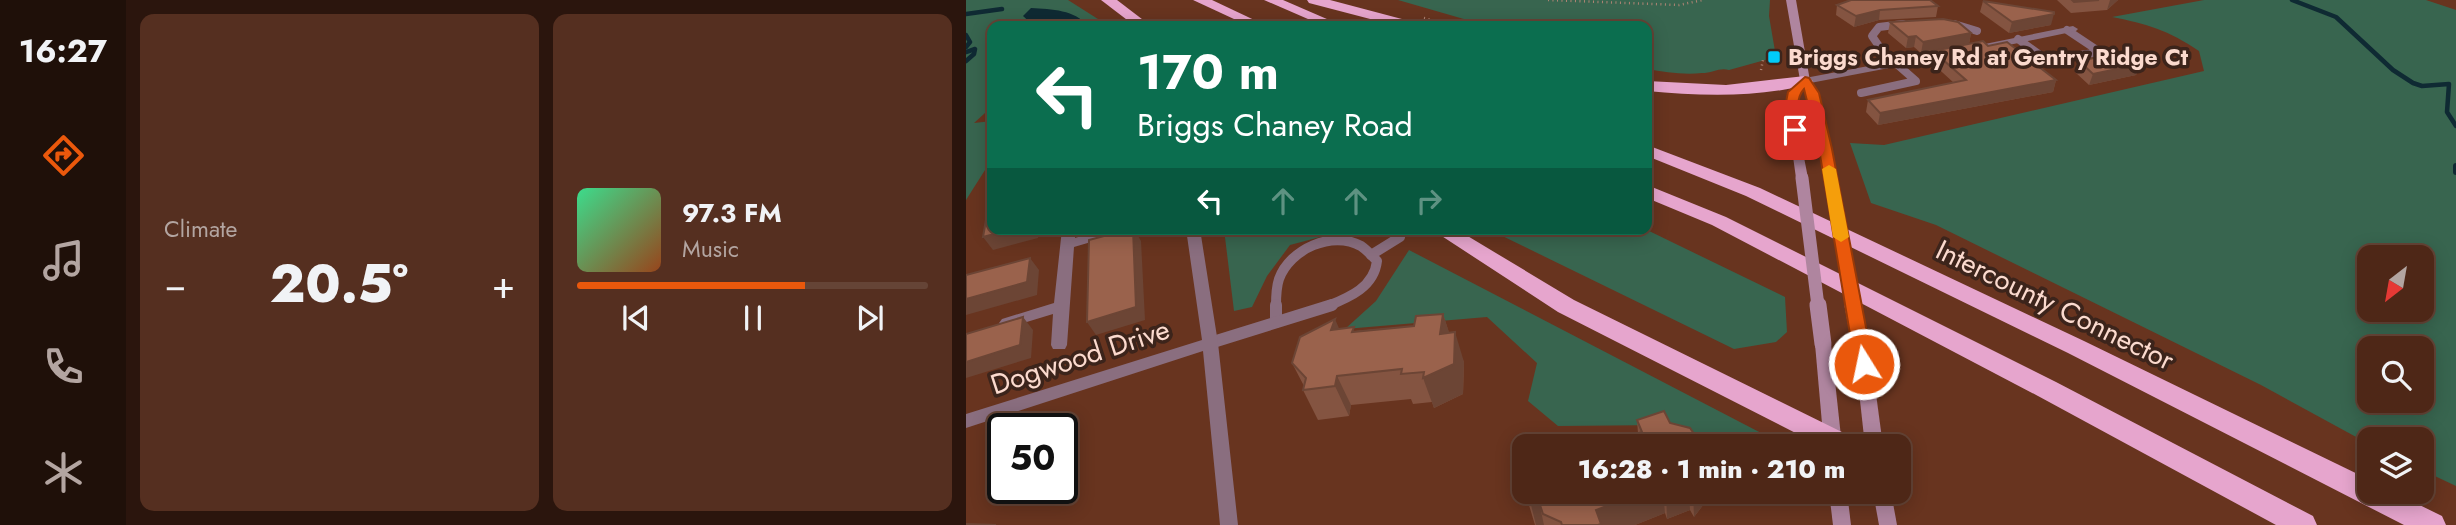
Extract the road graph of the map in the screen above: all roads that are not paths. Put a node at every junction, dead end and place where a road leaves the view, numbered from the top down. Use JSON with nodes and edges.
{"nodes":[{"id":1,"x":1108,"y":0,"type":"edge"},
{"id":2,"x":1199,"y":0,"type":"edge"},
{"id":3,"x":1272,"y":0,"type":"edge"},
{"id":4,"x":1314,"y":0,"type":"edge"},
{"id":5,"x":1791,"y":0,"type":"edge"},
{"id":6,"x":1137,"y":21,"type":"edge"},
{"id":7,"x":1248,"y":21,"type":"edge"},
{"id":8,"x":1324,"y":21,"type":"edge"},
{"id":9,"x":1393,"y":21,"type":"edge"},
{"id":10,"x":1918,"y":23,"type":"edge"},
{"id":11,"x":1941,"y":23,"type":"edge"},
{"id":12,"x":2070,"y":30,"type":"joint"},
{"id":13,"x":1977,"y":31,"type":"dead end"},
{"id":14,"x":2018,"y":39,"type":"junction"},
{"id":15,"x":1898,"y":65,"type":"junction"},
{"id":16,"x":1805,"y":81,"type":"junction"},
{"id":17,"x":1652,"y":86,"type":"edge"},
{"id":18,"x":1861,"y":93,"type":"dead end"},
{"id":19,"x":1652,"y":152,"type":"edge"},
{"id":20,"x":1652,"y":193,"type":"edge"},
{"id":21,"x":1195,"y":235,"type":"edge"},
{"id":22,"x":1451,"y":235,"type":"edge"},
{"id":23,"x":1069,"y":237,"type":"edge"},
{"id":24,"x":1400,"y":237,"type":"dead end"},
{"id":25,"x":1371,"y":255,"type":"junction"},
{"id":26,"x":1060,"y":306,"type":"junction"},
{"id":27,"x":1276,"y":322,"type":"junction"},
{"id":28,"x":990,"y":328,"type":"edge"},
{"id":29,"x":1210,"y":343,"type":"junction"},
{"id":30,"x":1059,"y":345,"type":"dead end"},
{"id":31,"x":966,"y":421,"type":"edge"},
{"id":32,"x":1817,"y":434,"type":"edge"},
{"id":33,"x":1836,"y":434,"type":"edge"},
{"id":34,"x":1873,"y":434,"type":"edge"},
{"id":35,"x":1839,"y":504,"type":"edge"},
{"id":36,"x":1884,"y":504,"type":"edge"},
{"id":37,"x":1229,"y":525,"type":"edge"},
{"id":38,"x":1842,"y":525,"type":"edge"},
{"id":39,"x":1888,"y":525,"type":"edge"},
{"id":40,"x":2303,"y":525,"type":"edge"},
{"id":41,"x":2432,"y":525,"type":"edge"}],
"edges":[{"from":1,"to":6,"type":"highway"},
{"from":2,"to":7,"type":"highway"},
{"from":3,"to":8,"type":"highway"},
{"from":4,"to":9,"type":"highway"},
{"from":5,"to":16,"type":"main road"},
{"from":10,"to":15,"type":"lane"},
{"from":11,"to":13,"type":"lane"},
{"from":12,"to":14,"type":"street"},
{"from":12,"to":14,"type":"lane"},
{"from":14,"to":15,"type":"street"},
{"from":15,"to":16,"type":"street"},
{"from":15,"to":18,"type":"lane"},
{"from":16,"to":17,"type":"highway"},
{"from":16,"to":33,"type":"main road","bridge":true},
{"from":16,"to":34,"type":"main road","bridge":true},
{"from":19,"to":41,"type":"highway","name":"Intercounty Connector"},
{"from":20,"to":40,"type":"highway"},
{"from":21,"to":29,"type":"street"},
{"from":22,"to":32,"type":"highway"},
{"from":23,"to":26,"type":"street"},
{"from":24,"to":25,"type":"lane"},
{"from":25,"to":27,"type":"lane"},
{"from":25,"to":27,"type":"lane"},
{"from":26,"to":28,"type":"street"},
{"from":26,"to":30,"type":"street"},
{"from":27,"to":29,"type":"lane"},
{"from":29,"to":31,"type":"street","name":"Dogwood Drive"},
{"from":29,"to":37,"type":"street"},
{"from":35,"to":38,"type":"main road"},
{"from":36,"to":39,"type":"main road"}]}
